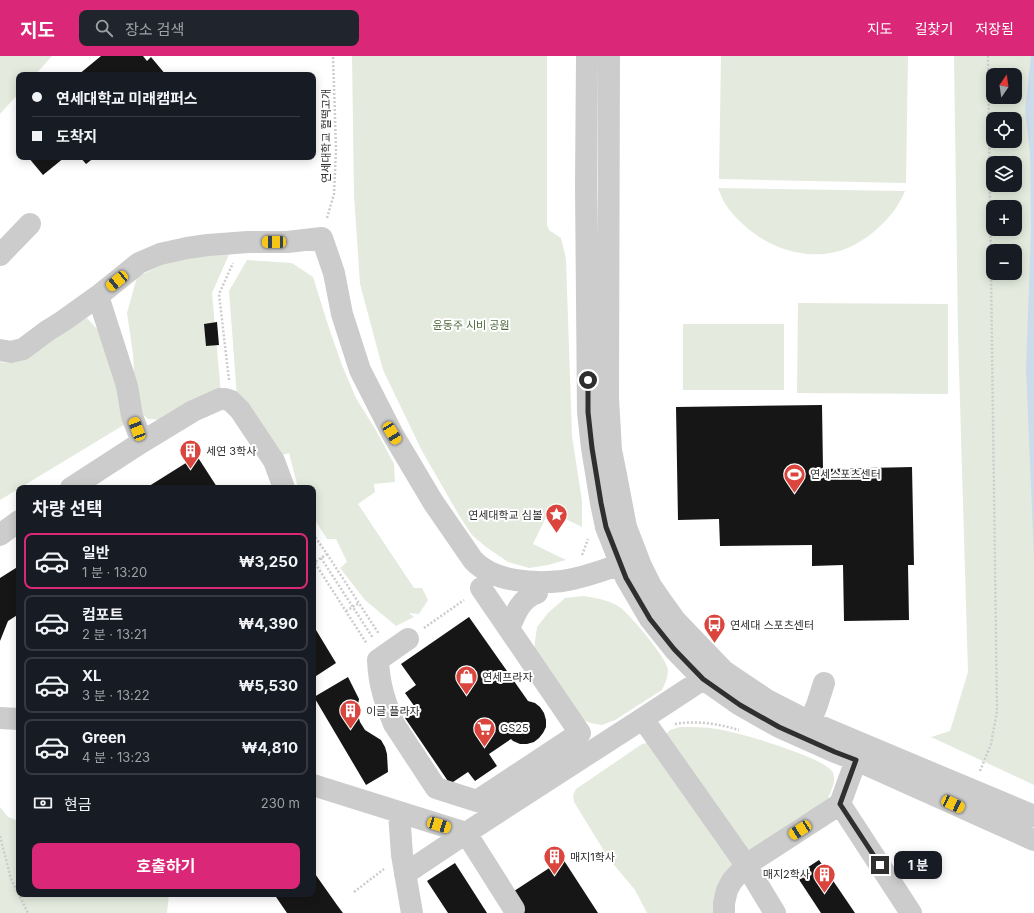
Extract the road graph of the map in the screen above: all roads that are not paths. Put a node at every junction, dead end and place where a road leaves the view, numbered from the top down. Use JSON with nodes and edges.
{"nodes":[{"id":1,"x":588,"y":56,"type":"edge"},
{"id":2,"x":609,"y":56,"type":"edge"},
{"id":3,"x":30,"y":224,"type":"dead end"},
{"id":4,"x":0,"y":255,"type":"edge"},
{"id":5,"x":98,"y":296,"type":"junction"},
{"id":6,"x":0,"y":350,"type":"edge"},
{"id":7,"x":142,"y":442,"type":"junction"},
{"id":8,"x":274,"y":461,"type":"junction"},
{"id":9,"x":75,"y":485,"type":"edge"},
{"id":10,"x":271,"y":485,"type":"edge"},
{"id":11,"x":283,"y":485,"type":"edge"},
{"id":12,"x":16,"y":523,"type":"edge"},
{"id":13,"x":0,"y":535,"type":"edge"},
{"id":14,"x":621,"y":564,"type":"junction"},
{"id":15,"x":481,"y":588,"type":"road end"},
{"id":16,"x":538,"y":593,"type":"dead end"},
{"id":17,"x":509,"y":628,"type":"junction"},
{"id":18,"x":408,"y":639,"type":"road end"},
{"id":19,"x":703,"y":679,"type":"junction"},
{"id":20,"x":824,"y":683,"type":"dead end"},
{"id":21,"x":0,"y":718,"type":"edge"},
{"id":22,"x":16,"y":719,"type":"edge"},
{"id":23,"x":643,"y":719,"type":"junction"},
{"id":24,"x":810,"y":722,"type":"junction"},
{"id":25,"x":856,"y":760,"type":"junction"},
{"id":26,"x":316,"y":786,"type":"edge"},
{"id":27,"x":840,"y":804,"type":"junction"},
{"id":28,"x":399,"y":812,"type":"junction"},
{"id":29,"x":1026,"y":812,"type":"edge"},
{"id":30,"x":466,"y":833,"type":"junction"},
{"id":31,"x":1034,"y":840,"type":"edge"},
{"id":32,"x":404,"y":864,"type":"junction"},
{"id":33,"x":746,"y":865,"type":"junction"},
{"id":34,"x":514,"y":909,"type":"dead end"},
{"id":35,"x":412,"y":913,"type":"edge"},
{"id":36,"x":724,"y":913,"type":"edge"},
{"id":37,"x":775,"y":913,"type":"edge"},
{"id":38,"x":912,"y":913,"type":"edge"}],
"edges":[{"from":1,"to":14,"type":"street"},
{"from":2,"to":24,"type":"street"},
{"from":3,"to":4,"type":"street"},
{"from":5,"to":6,"type":"street"},
{"from":5,"to":7,"type":"street"},
{"from":5,"to":14,"type":"street"},
{"from":7,"to":8,"type":"street"},
{"from":7,"to":9,"type":"street"},
{"from":8,"to":10,"type":"street"},
{"from":8,"to":11,"type":"street"},
{"from":12,"to":13,"type":"street"},
{"from":14,"to":19,"type":"street"},
{"from":15,"to":17,"type":"street"},
{"from":16,"to":17,"type":"street"},
{"from":17,"to":18,"type":"street"},
{"from":19,"to":23,"type":"street"},
{"from":19,"to":25,"type":"street"},
{"from":20,"to":24,"type":"street"},
{"from":21,"to":22,"type":"street"},
{"from":23,"to":30,"type":"street"},
{"from":23,"to":33,"type":"street"},
{"from":24,"to":29,"type":"street"},
{"from":25,"to":27,"type":"street"},
{"from":25,"to":31,"type":"street"},
{"from":26,"to":28,"type":"street"},
{"from":27,"to":33,"type":"street"},
{"from":27,"to":38,"type":"street"},
{"from":28,"to":30,"type":"street"},
{"from":28,"to":32,"type":"street"},
{"from":30,"to":32,"type":"street"},
{"from":30,"to":34,"type":"street"},
{"from":32,"to":35,"type":"street"},
{"from":33,"to":36,"type":"street"},
{"from":33,"to":37,"type":"street"}]}
